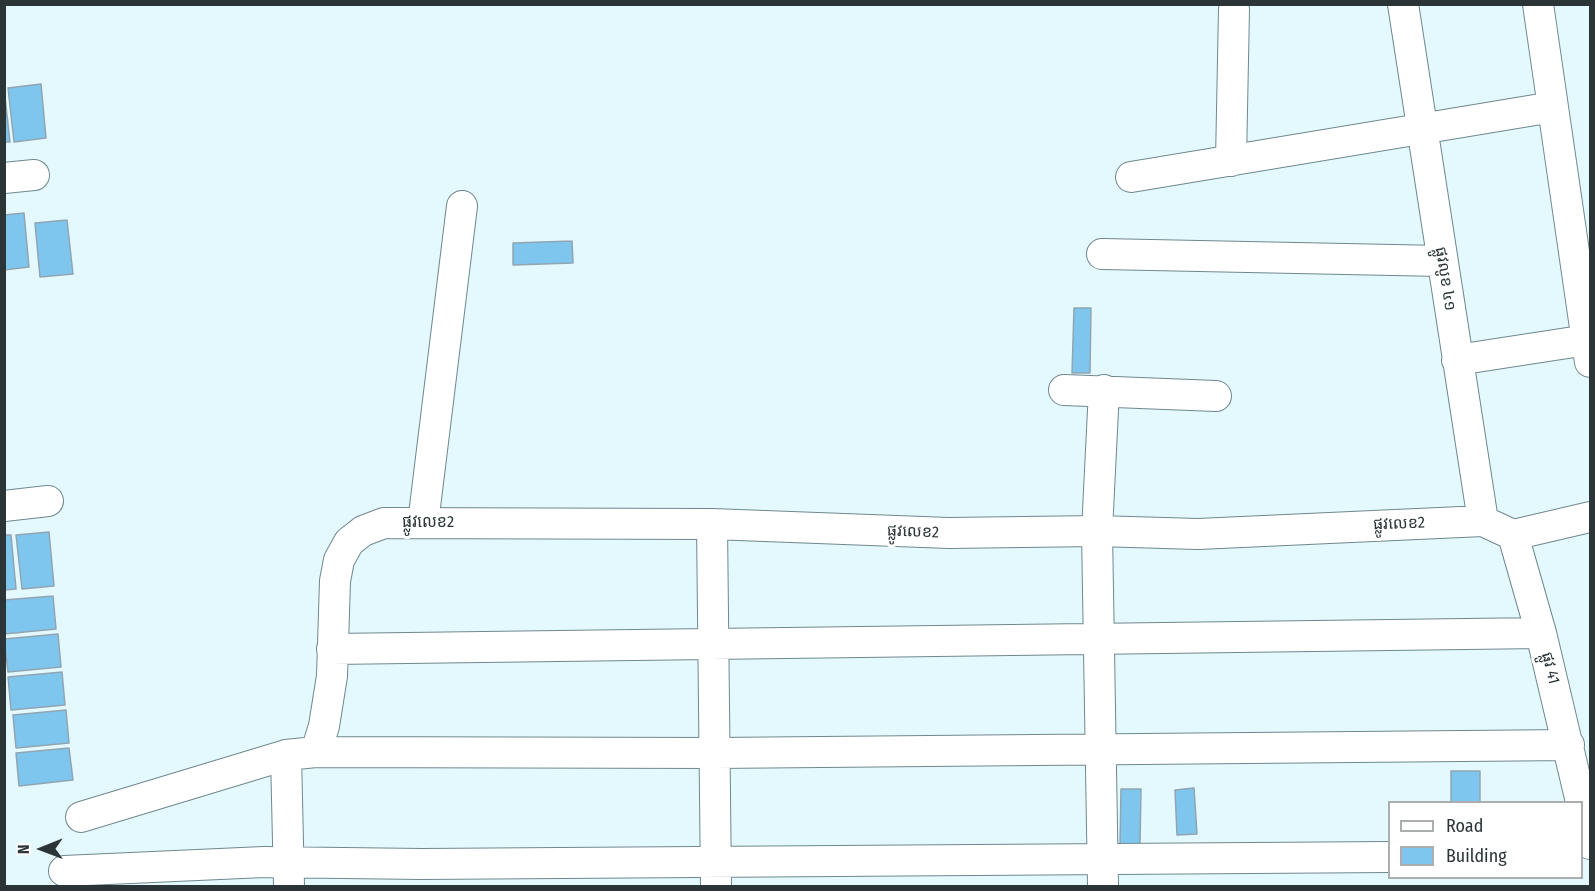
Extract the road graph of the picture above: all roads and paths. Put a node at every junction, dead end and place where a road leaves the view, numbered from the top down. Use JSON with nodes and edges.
{"nodes":[{"id":1,"x":1403,"y":4,"type":"edge"},
{"id":2,"x":1538,"y":4,"type":"edge"},
{"id":3,"x":1233,"y":9,"type":"dead end"},
{"id":4,"x":1553,"y":107,"type":"junction"},
{"id":5,"x":1422,"y":130,"type":"junction"},
{"id":6,"x":1231,"y":161,"type":"junction"},
{"id":7,"x":34,"y":175,"type":"dead end"},
{"id":8,"x":1131,"y":177,"type":"dead end"},
{"id":9,"x":4,"y":178,"type":"edge"},
{"id":10,"x":462,"y":206,"type":"dead end"},
{"id":11,"x":1102,"y":254,"type":"dead end"},
{"id":12,"x":1442,"y":261,"type":"junction"},
{"id":13,"x":1589,"y":351,"type":"edge"},
{"id":14,"x":1457,"y":360,"type":"junction"},
{"id":15,"x":1064,"y":390,"type":"dead end"},
{"id":16,"x":1104,"y":390,"type":"junction"},
{"id":17,"x":1216,"y":396,"type":"dead end"},
{"id":18,"x":48,"y":501,"type":"dead end"},
{"id":19,"x":4,"y":506,"type":"edge"},
{"id":20,"x":1590,"y":517,"type":"edge"},
{"id":21,"x":1483,"y":521,"type":"junction"},
{"id":22,"x":423,"y":523,"type":"junction"},
{"id":23,"x":712,"y":524,"type":"junction"},
{"id":24,"x":1097,"y":531,"type":"junction"},
{"id":25,"x":1513,"y":535,"type":"junction"},
{"id":26,"x":1541,"y":633,"type":"junction"},
{"id":27,"x":1099,"y":640,"type":"junction"},
{"id":28,"x":714,"y":646,"type":"junction"},
{"id":29,"x":332,"y":649,"type":"junction"},
{"id":30,"x":1569,"y":745,"type":"junction"},
{"id":31,"x":1101,"y":750,"type":"junction"},
{"id":32,"x":316,"y":752,"type":"junction"},
{"id":33,"x":715,"y":753,"type":"junction"},
{"id":34,"x":286,"y":755,"type":"junction"},
{"id":35,"x":1581,"y":801,"type":"edge"},
{"id":36,"x":1583,"y":812,"type":"edge"},
{"id":37,"x":81,"y":818,"type":"dead end"},
{"id":38,"x":1590,"y":844,"type":"edge"},
{"id":39,"x":1388,"y":857,"type":"edge"},
{"id":40,"x":64,"y":871,"type":"dead end"},
{"id":41,"x":716,"y":873,"type":"edge"},
{"id":42,"x":1103,"y":873,"type":"edge"},
{"id":43,"x":290,"y":874,"type":"edge"}],
"edges":[{"from":1,"to":5,"type":"street","name":"ផ្លូវលូខ ៤១"},
{"from":2,"to":4,"type":"street"},
{"from":3,"to":6,"type":"street"},
{"from":4,"to":5,"type":"street"},
{"from":4,"to":13,"type":"street"},
{"from":5,"to":6,"type":"street"},
{"from":5,"to":12,"type":"street","name":"ផ្លូវលូខ ៤១"},
{"from":6,"to":8,"type":"street"},
{"from":7,"to":9,"type":"street"},
{"from":10,"to":22,"type":"street"},
{"from":11,"to":12,"type":"street"},
{"from":12,"to":14,"type":"street","name":"ផ្លូវលូខ ៤១"},
{"from":13,"to":14,"type":"street"},
{"from":14,"to":21,"type":"street","name":"ផ្លូវលូខ ៤១"},
{"from":15,"to":16,"type":"street"},
{"from":16,"to":17,"type":"street"},
{"from":16,"to":24,"type":"street"},
{"from":18,"to":19,"type":"street"},
{"from":20,"to":25,"type":"street"},
{"from":21,"to":24,"type":"street","name":"ផ្លូវលេខ2"},
{"from":21,"to":25,"type":"street"},
{"from":22,"to":23,"type":"street","name":"ផ្លូវលេខ2"},
{"from":22,"to":29,"type":"street","name":"ផ្លូវលេខ2"},
{"from":23,"to":24,"type":"street","name":"ផ្លូវលេខ2"},
{"from":23,"to":28,"type":"street"},
{"from":24,"to":27,"type":"street"},
{"from":25,"to":26,"type":"street","name":"ផ្លូវ 41"},
{"from":26,"to":27,"type":"street"},
{"from":26,"to":30,"type":"street","name":"ផ្លូវ 41"},
{"from":27,"to":28,"type":"street"},
{"from":27,"to":31,"type":"street"},
{"from":28,"to":29,"type":"street"},
{"from":28,"to":33,"type":"street"},
{"from":29,"to":32,"type":"street"},
{"from":30,"to":31,"type":"street"},
{"from":30,"to":35,"type":"street","name":"ផ្លូវ 41"},
{"from":31,"to":33,"type":"street"},
{"from":31,"to":42,"type":"street"},
{"from":32,"to":33,"type":"street"},
{"from":32,"to":34,"type":"street"},
{"from":33,"to":41,"type":"street"},
{"from":34,"to":37,"type":"street"},
{"from":34,"to":43,"type":"street"},
{"from":36,"to":38,"type":"street","name":"ផ្លូវ 41"},
{"from":39,"to":42,"type":"street"},
{"from":40,"to":43,"type":"street"},
{"from":41,"to":42,"type":"street"},
{"from":41,"to":43,"type":"street"}]}
